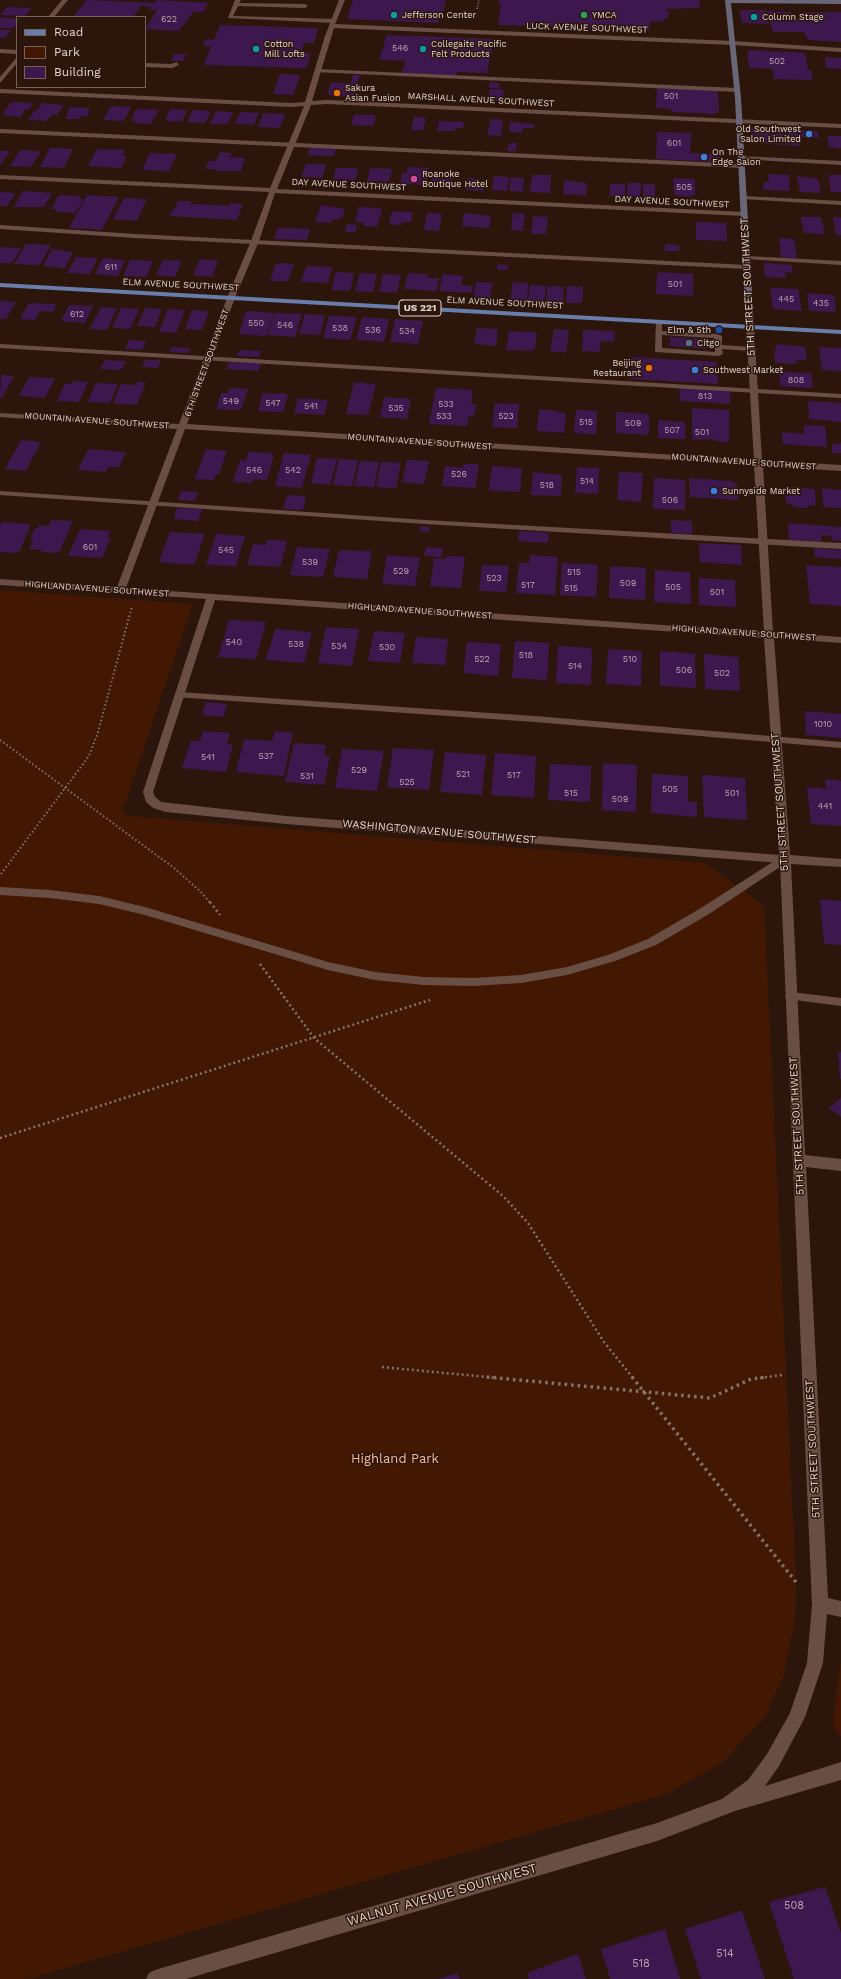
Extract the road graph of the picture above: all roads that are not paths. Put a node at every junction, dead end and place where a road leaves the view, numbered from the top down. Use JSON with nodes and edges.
{"nodes":[{"id":1,"x":65,"y":0,"type":"edge"},
{"id":2,"x":308,"y":0,"type":"edge"},
{"id":3,"x":342,"y":0,"type":"edge"},
{"id":4,"x":728,"y":1,"type":"edge"},
{"id":5,"x":237,"y":2,"type":"edge"},
{"id":6,"x":841,"y":2,"type":"edge"},
{"id":7,"x":305,"y":6,"type":"junction"},
{"id":8,"x":52,"y":16,"type":"edge"},
{"id":9,"x":299,"y":19,"type":"junction"},
{"id":10,"x":333,"y":24,"type":"junction"},
{"id":11,"x":733,"y":43,"type":"junction"},
{"id":12,"x":841,"y":50,"type":"edge"},
{"id":13,"x":0,"y":51,"type":"edge"},
{"id":14,"x":16,"y":52,"type":"edge"},
{"id":15,"x":16,"y":60,"type":"edge"},
{"id":16,"x":177,"y":64,"type":"dead end"},
{"id":17,"x":146,"y":65,"type":"edge"},
{"id":18,"x":317,"y":71,"type":"junction"},
{"id":19,"x":0,"y":82,"type":"edge"},
{"id":20,"x":737,"y":90,"type":"junction"},
{"id":21,"x":0,"y":91,"type":"edge"},
{"id":22,"x":308,"y":104,"type":"junction"},
{"id":23,"x":740,"y":122,"type":"junction"},
{"id":24,"x":841,"y":126,"type":"edge"},
{"id":25,"x":0,"y":131,"type":"edge"},
{"id":26,"x":290,"y":144,"type":"junction"},
{"id":27,"x":742,"y":158,"type":"junction"},
{"id":28,"x":841,"y":163,"type":"edge"},
{"id":29,"x":742,"y":166,"type":"junction"},
{"id":30,"x":0,"y":177,"type":"edge"},
{"id":31,"x":273,"y":190,"type":"junction"},
{"id":32,"x":744,"y":198,"type":"junction"},
{"id":33,"x":841,"y":203,"type":"edge"},
{"id":34,"x":744,"y":214,"type":"junction"},
{"id":35,"x":0,"y":227,"type":"edge"},
{"id":36,"x":255,"y":241,"type":"junction"},
{"id":37,"x":747,"y":258,"type":"junction"},
{"id":38,"x":841,"y":263,"type":"edge"},
{"id":39,"x":747,"y":267,"type":"junction"},
{"id":40,"x":0,"y":285,"type":"edge"},
{"id":41,"x":231,"y":298,"type":"junction"},
{"id":42,"x":658,"y":322,"type":"junction"},
{"id":43,"x":750,"y":326,"type":"junction"},
{"id":44,"x":841,"y":332,"type":"edge"},
{"id":45,"x":658,"y":333,"type":"junction"},
{"id":46,"x":0,"y":346,"type":"edge"},
{"id":47,"x":718,"y":347,"type":"junction"},
{"id":48,"x":751,"y":349,"type":"junction"},
{"id":49,"x":210,"y":358,"type":"junction"},
{"id":50,"x":753,"y":390,"type":"junction"},
{"id":51,"x":841,"y":396,"type":"edge"},
{"id":52,"x":0,"y":415,"type":"edge"},
{"id":53,"x":183,"y":427,"type":"junction"},
{"id":54,"x":757,"y":463,"type":"junction"},
{"id":55,"x":841,"y":468,"type":"edge"},
{"id":56,"x":0,"y":493,"type":"edge"},
{"id":57,"x":154,"y":503,"type":"junction"},
{"id":58,"x":762,"y":542,"type":"junction"},
{"id":59,"x":841,"y":546,"type":"edge"},
{"id":60,"x":0,"y":582,"type":"edge"},
{"id":61,"x":120,"y":590,"type":"junction"},
{"id":62,"x":211,"y":596,"type":"junction"},
{"id":63,"x":769,"y":635,"type":"junction"},
{"id":64,"x":841,"y":640,"type":"edge"},
{"id":65,"x":178,"y":694,"type":"junction"},
{"id":66,"x":775,"y":739,"type":"junction"},
{"id":67,"x":841,"y":744,"type":"edge"},
{"id":68,"x":785,"y":858,"type":"junction"},
{"id":69,"x":841,"y":863,"type":"edge"},
{"id":70,"x":0,"y":892,"type":"edge"},
{"id":71,"x":791,"y":996,"type":"junction"},
{"id":72,"x":841,"y":1002,"type":"edge"},
{"id":73,"x":798,"y":1160,"type":"junction"},
{"id":74,"x":841,"y":1165,"type":"edge"},
{"id":75,"x":820,"y":1605,"type":"junction"},
{"id":76,"x":841,"y":1609,"type":"edge"},
{"id":77,"x":841,"y":1771,"type":"edge"},
{"id":78,"x":727,"y":1806,"type":"junction"},
{"id":79,"x":155,"y":1979,"type":"edge"}],
"edges":[{"from":1,"to":8,"type":"street"},
{"from":2,"to":7,"type":"lane"},
{"from":3,"to":10,"type":"street","name":"6TH STREET SOUTHWEST"},
{"from":4,"to":6,"type":"street"},
{"from":4,"to":11,"type":"street","name":"5TH STREET SOUTHWEST"},
{"from":5,"to":7,"type":"lane"},
{"from":5,"to":9,"type":"lane"},
{"from":7,"to":9,"type":"lane"},
{"from":9,"to":10,"type":"lane"},
{"from":10,"to":11,"type":"street","name":"LUCK AVENUE SOUTHWEST"},
{"from":10,"to":18,"type":"street","name":"6TH STREET SOUTHWEST"},
{"from":11,"to":12,"type":"street","name":"LUCK AVENUE SOUTHWEST"},
{"from":11,"to":20,"type":"street","name":"5TH STREET SOUTHWEST"},
{"from":13,"to":14,"type":"lane"},
{"from":15,"to":19,"type":"street"},
{"from":16,"to":17,"type":"lane"},
{"from":18,"to":20,"type":"lane"},
{"from":18,"to":22,"type":"street","name":"6TH STREET SOUTHWEST"},
{"from":20,"to":23,"type":"street","name":"5TH STREET SOUTHWEST"},
{"from":21,"to":22,"type":"street","name":"MARSHALL AVENUE SOUTHWEST"},
{"from":22,"to":23,"type":"street","name":"MARSHALL AVENUE SOUTHWEST"},
{"from":22,"to":26,"type":"street","name":"6TH STREET SOUTHWEST"},
{"from":23,"to":24,"type":"street","name":"MARSHALL AVENUE SOUTHWEST"},
{"from":23,"to":27,"type":"street","name":"5TH STREET SOUTHWEST"},
{"from":25,"to":26,"type":"lane"},
{"from":26,"to":29,"type":"lane"},
{"from":26,"to":31,"type":"street","name":"6TH STREET SOUTHWEST"},
{"from":27,"to":28,"type":"lane"},
{"from":27,"to":29,"type":"street","name":"5TH STREET SOUTHWEST"},
{"from":29,"to":32,"type":"street","name":"5TH STREET SOUTHWEST"},
{"from":30,"to":31,"type":"street","name":"DAY AVENUE SOUTHWEST"},
{"from":31,"to":34,"type":"street","name":"DAY AVENUE SOUTHWEST"},
{"from":31,"to":36,"type":"street","name":"6TH STREET SOUTHWEST"},
{"from":32,"to":33,"type":"street","name":"DAY AVENUE SOUTHWEST"},
{"from":32,"to":34,"type":"street","name":"5TH STREET SOUTHWEST"},
{"from":34,"to":37,"type":"street","name":"5TH STREET SOUTHWEST"},
{"from":35,"to":36,"type":"lane"},
{"from":36,"to":39,"type":"lane"},
{"from":36,"to":41,"type":"street","name":"6TH STREET SOUTHWEST"},
{"from":37,"to":38,"type":"lane"},
{"from":37,"to":39,"type":"street","name":"5TH STREET SOUTHWEST"},
{"from":39,"to":43,"type":"street","name":"5TH STREET SOUTHWEST"},
{"from":40,"to":41,"type":"main road","name":"ELM AVENUE SOUTHWEST","number":"US 221"},
{"from":41,"to":42,"type":"main road","name":"ELM AVENUE SOUTHWEST","number":"US 221"},
{"from":41,"to":49,"type":"street","name":"6TH STREET SOUTHWEST"},
{"from":42,"to":43,"type":"main road","name":"ELM AVENUE SOUTHWEST","number":"US 221"},
{"from":42,"to":45,"type":"lane"},
{"from":43,"to":44,"type":"main road","name":"ELM AVENUE SOUTHWEST","number":"US 221"},
{"from":43,"to":48,"type":"street","name":"5TH STREET SOUTHWEST"},
{"from":45,"to":47,"type":"lane"},
{"from":45,"to":47,"type":"lane"},
{"from":46,"to":49,"type":"lane"},
{"from":47,"to":48,"type":"lane"},
{"from":48,"to":50,"type":"street","name":"5TH STREET SOUTHWEST"},
{"from":49,"to":50,"type":"lane"},
{"from":49,"to":53,"type":"street","name":"6TH STREET SOUTHWEST"},
{"from":50,"to":51,"type":"lane"},
{"from":50,"to":54,"type":"street","name":"5TH STREET SOUTHWEST"},
{"from":52,"to":53,"type":"street","name":"MOUNTAIN AVENUE SOUTHWEST"},
{"from":53,"to":54,"type":"street","name":"MOUNTAIN AVENUE SOUTHWEST"},
{"from":53,"to":57,"type":"street","name":"6TH STREET SOUTHWEST"},
{"from":54,"to":55,"type":"street","name":"MOUNTAIN AVENUE SOUTHWEST"},
{"from":54,"to":58,"type":"street","name":"5TH STREET SOUTHWEST"},
{"from":56,"to":57,"type":"lane"},
{"from":57,"to":58,"type":"lane"},
{"from":57,"to":61,"type":"street","name":"6TH STREET SOUTHWEST"},
{"from":58,"to":59,"type":"lane"},
{"from":58,"to":63,"type":"street","name":"5TH STREET SOUTHWEST"},
{"from":60,"to":61,"type":"street","name":"HIGHLAND AVENUE SOUTHWEST"},
{"from":61,"to":62,"type":"street","name":"HIGHLAND AVENUE SOUTHWEST"},
{"from":62,"to":63,"type":"street","name":"HIGHLAND AVENUE SOUTHWEST"},
{"from":62,"to":65,"type":"street"},
{"from":63,"to":64,"type":"street","name":"HIGHLAND AVENUE SOUTHWEST"},
{"from":63,"to":66,"type":"street","name":"5TH STREET SOUTHWEST"},
{"from":65,"to":66,"type":"lane"},
{"from":65,"to":68,"type":"street","name":"WASHINGTON AVENUE SOUTHWEST"},
{"from":66,"to":67,"type":"lane"},
{"from":66,"to":68,"type":"street","name":"5TH STREET SOUTHWEST"},
{"from":68,"to":69,"type":"street","name":"WASHINGTON AVENUE SOUTHWEST"},
{"from":68,"to":70,"type":"lane"},
{"from":68,"to":71,"type":"street","name":"5TH STREET SOUTHWEST"},
{"from":71,"to":72,"type":"lane"},
{"from":71,"to":73,"type":"street","name":"5TH STREET SOUTHWEST"},
{"from":73,"to":74,"type":"street"},
{"from":73,"to":75,"type":"street","name":"5TH STREET SOUTHWEST"},
{"from":75,"to":76,"type":"street"},
{"from":75,"to":78,"type":"street","name":"WALNUT AVENUE SOUTHWEST"},
{"from":77,"to":78,"type":"street","name":"WALNUT AVENUE SOUTHWEST"},
{"from":78,"to":79,"type":"street","name":"WALNUT AVENUE SOUTHWEST"}]}
